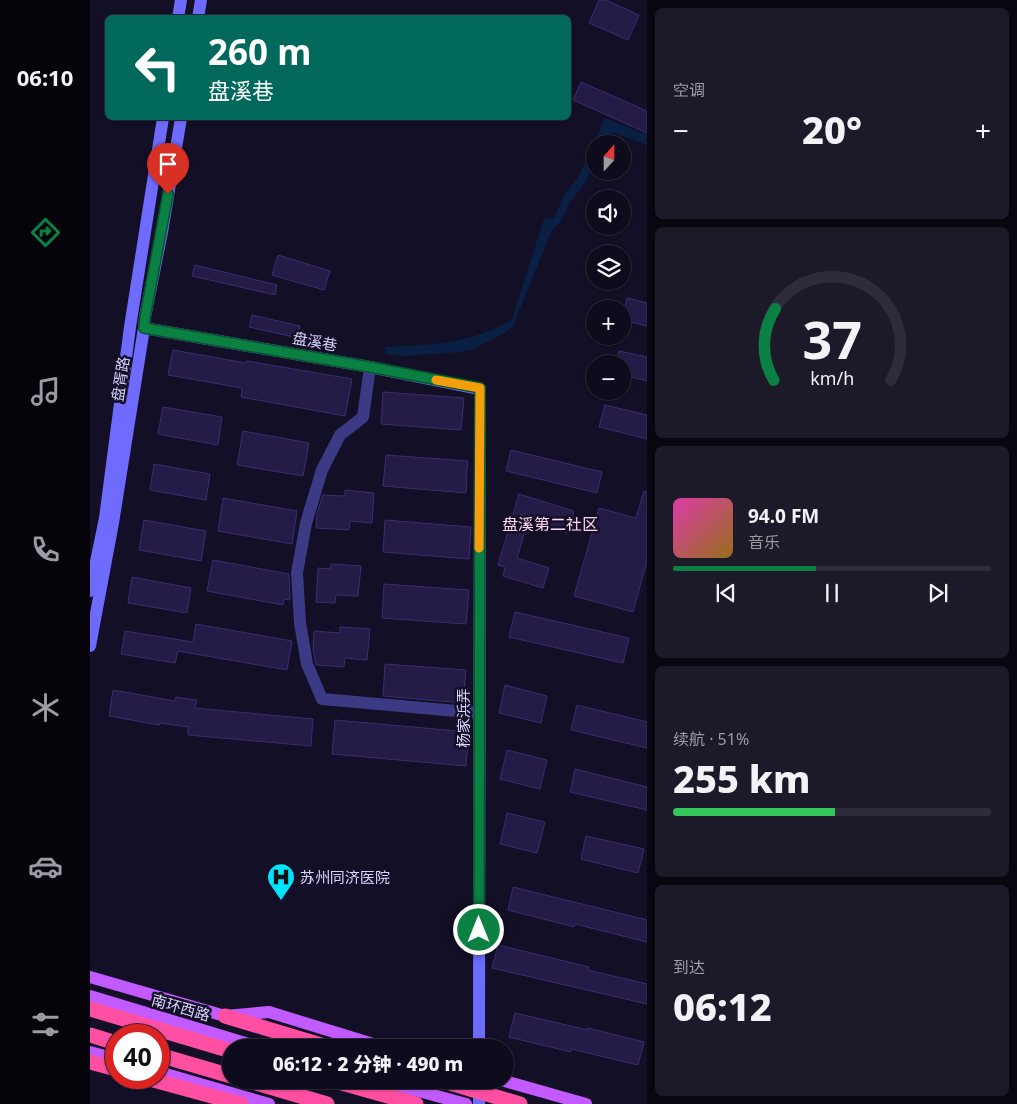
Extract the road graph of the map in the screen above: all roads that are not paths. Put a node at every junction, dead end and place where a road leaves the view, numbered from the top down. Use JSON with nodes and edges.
{"nodes":[{"id":1,"x":181,"y":0,"type":"edge"},
{"id":2,"x":201,"y":0,"type":"edge"},
{"id":3,"x":178,"y":15,"type":"edge"},
{"id":4,"x":198,"y":15,"type":"edge"},
{"id":5,"x":163,"y":120,"type":"edge"},
{"id":6,"x":181,"y":120,"type":"edge"},
{"id":7,"x":144,"y":328,"type":"junction"},
{"id":8,"x":370,"y":367,"type":"junction"},
{"id":9,"x":480,"y":388,"type":"joint"},
{"id":10,"x":90,"y":591,"type":"edge"},
{"id":11,"x":90,"y":646,"type":"edge"},
{"id":12,"x":479,"y":713,"type":"junction"},
{"id":13,"x":90,"y":976,"type":"edge"},
{"id":14,"x":93,"y":1002,"type":"edge"},
{"id":15,"x":225,"y":1016,"type":"junction"},
{"id":16,"x":90,"y":1035,"type":"edge"},
{"id":17,"x":229,"y":1039,"type":"edge"},
{"id":18,"x":303,"y":1039,"type":"edge"},
{"id":19,"x":357,"y":1039,"type":"edge"},
{"id":20,"x":479,"y":1039,"type":"edge"},
{"id":21,"x":105,"y":1040,"type":"edge"},
{"id":22,"x":222,"y":1048,"type":"edge"},
{"id":23,"x":90,"y":1052,"type":"edge"},
{"id":24,"x":105,"y":1056,"type":"edge"},
{"id":25,"x":170,"y":1058,"type":"edge"},
{"id":26,"x":90,"y":1062,"type":"edge"},
{"id":27,"x":105,"y":1066,"type":"edge"},
{"id":28,"x":222,"y":1073,"type":"edge"},
{"id":29,"x":170,"y":1075,"type":"edge"},
{"id":30,"x":514,"y":1084,"type":"edge"},
{"id":31,"x":170,"y":1085,"type":"edge"},
{"id":32,"x":276,"y":1089,"type":"edge"},
{"id":33,"x":363,"y":1089,"type":"edge"},
{"id":34,"x":412,"y":1089,"type":"edge"},
{"id":35,"x":470,"y":1089,"type":"edge"},
{"id":36,"x":479,"y":1089,"type":"edge"},
{"id":37,"x":241,"y":1104,"type":"edge"},
{"id":38,"x":269,"y":1104,"type":"edge"},
{"id":39,"x":327,"y":1104,"type":"edge"},
{"id":40,"x":416,"y":1104,"type":"edge"},
{"id":41,"x":466,"y":1104,"type":"edge"},
{"id":42,"x":480,"y":1104,"type":"edge"},
{"id":43,"x":520,"y":1104,"type":"edge"},
{"id":44,"x":586,"y":1104,"type":"edge"}],
"edges":[{"from":1,"to":3,"type":"main road"},
{"from":2,"to":4,"type":"main road"},
{"from":5,"to":10,"type":"main road","name":"盘胥路"},
{"from":6,"to":7,"type":"main road","name":"盘胥路"},
{"from":7,"to":8,"type":"main road","name":"盘溪巷"},
{"from":7,"to":11,"type":"main road","name":"盘胥路"},
{"from":8,"to":9,"type":"main road","name":"盘溪巷"},
{"from":8,"to":12,"type":"street"},
{"from":9,"to":12,"type":"main road","name":"杨家浜弄"},
{"from":12,"to":20,"type":"main road","name":"杨家浜弄"},
{"from":13,"to":15,"type":"main road"},
{"from":14,"to":17,"type":"main road","name":"南环西路"},
{"from":14,"to":22,"type":"highway"},
{"from":15,"to":18,"type":"highway"},
{"from":15,"to":19,"type":"main road"},
{"from":16,"to":21,"type":"highway"},
{"from":23,"to":24,"type":"main road"},
{"from":25,"to":28,"type":"highway"},
{"from":26,"to":27,"type":"highway"},
{"from":29,"to":38,"type":"main road"},
{"from":30,"to":44,"type":"main road"},
{"from":31,"to":37,"type":"highway"},
{"from":32,"to":39,"type":"highway"},
{"from":33,"to":40,"type":"highway"},
{"from":34,"to":41,"type":"main road"},
{"from":35,"to":43,"type":"highway","bridge":true},
{"from":36,"to":42,"type":"main road"}]}
